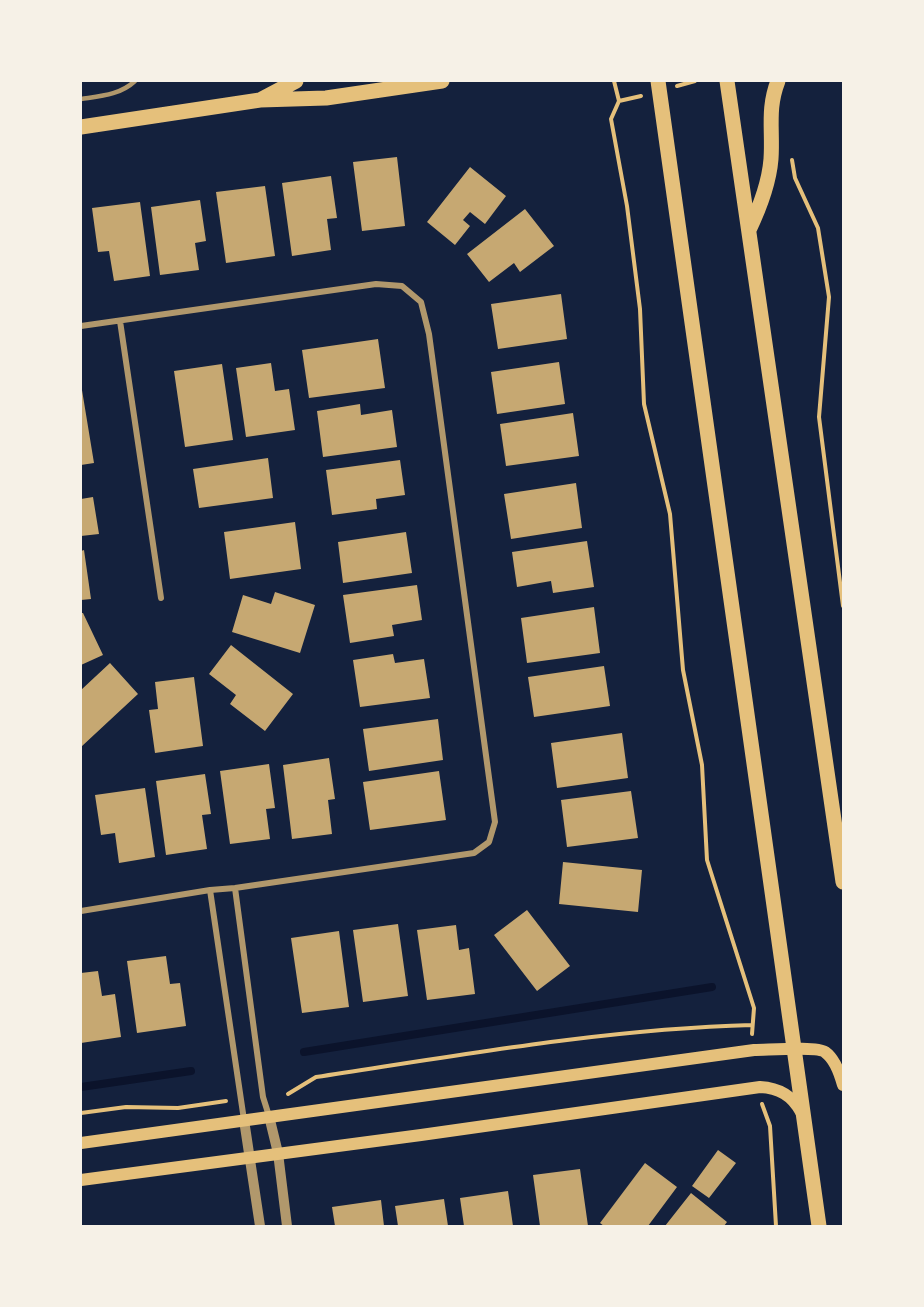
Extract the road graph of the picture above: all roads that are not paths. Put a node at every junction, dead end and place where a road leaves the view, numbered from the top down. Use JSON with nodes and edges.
{"nodes":[{"id":1,"x":135,"y":81,"type":"edge"},
{"id":2,"x":296,"y":81,"type":"edge"},
{"id":3,"x":442,"y":81,"type":"edge"},
{"id":4,"x":658,"y":81,"type":"edge"},
{"id":5,"x":727,"y":81,"type":"edge"},
{"id":6,"x":778,"y":81,"type":"edge"},
{"id":7,"x":81,"y":99,"type":"edge"},
{"id":8,"x":260,"y":100,"type":"junction"},
{"id":9,"x":81,"y":127,"type":"edge"},
{"id":10,"x":749,"y":230,"type":"junction"},
{"id":11,"x":120,"y":321,"type":"junction"},
{"id":12,"x":81,"y":326,"type":"edge"},
{"id":13,"x":161,"y":598,"type":"dead end"},
{"id":14,"x":843,"y":882,"type":"edge"},
{"id":15,"x":235,"y":888,"type":"junction"},
{"id":16,"x":210,"y":890,"type":"junction"},
{"id":17,"x":81,"y":911,"type":"edge"},
{"id":18,"x":794,"y":1050,"type":"junction"},
{"id":19,"x":843,"y":1085,"type":"edge"},
{"id":20,"x":268,"y":1116,"type":"junction"},
{"id":21,"x":804,"y":1116,"type":"junction"},
{"id":22,"x":244,"y":1120,"type":"junction"},
{"id":23,"x":81,"y":1143,"type":"edge"},
{"id":24,"x":278,"y":1153,"type":"junction"},
{"id":25,"x":249,"y":1156,"type":"junction"},
{"id":26,"x":81,"y":1180,"type":"edge"},
{"id":27,"x":260,"y":1226,"type":"edge"},
{"id":28,"x":287,"y":1226,"type":"edge"},
{"id":29,"x":819,"y":1226,"type":"edge"}],
"edges":[{"from":1,"to":7,"type":"lane"},
{"from":2,"to":8,"type":"main road"},
{"from":3,"to":8,"type":"main road"},
{"from":4,"to":18,"type":"main road"},
{"from":5,"to":10,"type":"main road"},
{"from":6,"to":10,"type":"main road"},
{"from":8,"to":9,"type":"main road"},
{"from":10,"to":14,"type":"main road"},
{"from":11,"to":12,"type":"street"},
{"from":11,"to":13,"type":"street"},
{"from":11,"to":15,"type":"street"},
{"from":15,"to":16,"type":"street"},
{"from":15,"to":20,"type":"street"},
{"from":16,"to":17,"type":"street"},
{"from":16,"to":22,"type":"street"},
{"from":18,"to":19,"type":"main road"},
{"from":18,"to":20,"type":"main road"},
{"from":18,"to":21,"type":"main road"},
{"from":20,"to":22,"type":"main road"},
{"from":20,"to":24,"type":"street"},
{"from":21,"to":24,"type":"main road"},
{"from":21,"to":29,"type":"main road"},
{"from":22,"to":23,"type":"main road"},
{"from":22,"to":25,"type":"street"},
{"from":24,"to":25,"type":"main road"},
{"from":24,"to":28,"type":"street"},
{"from":25,"to":26,"type":"main road"},
{"from":25,"to":27,"type":"street"}]}
